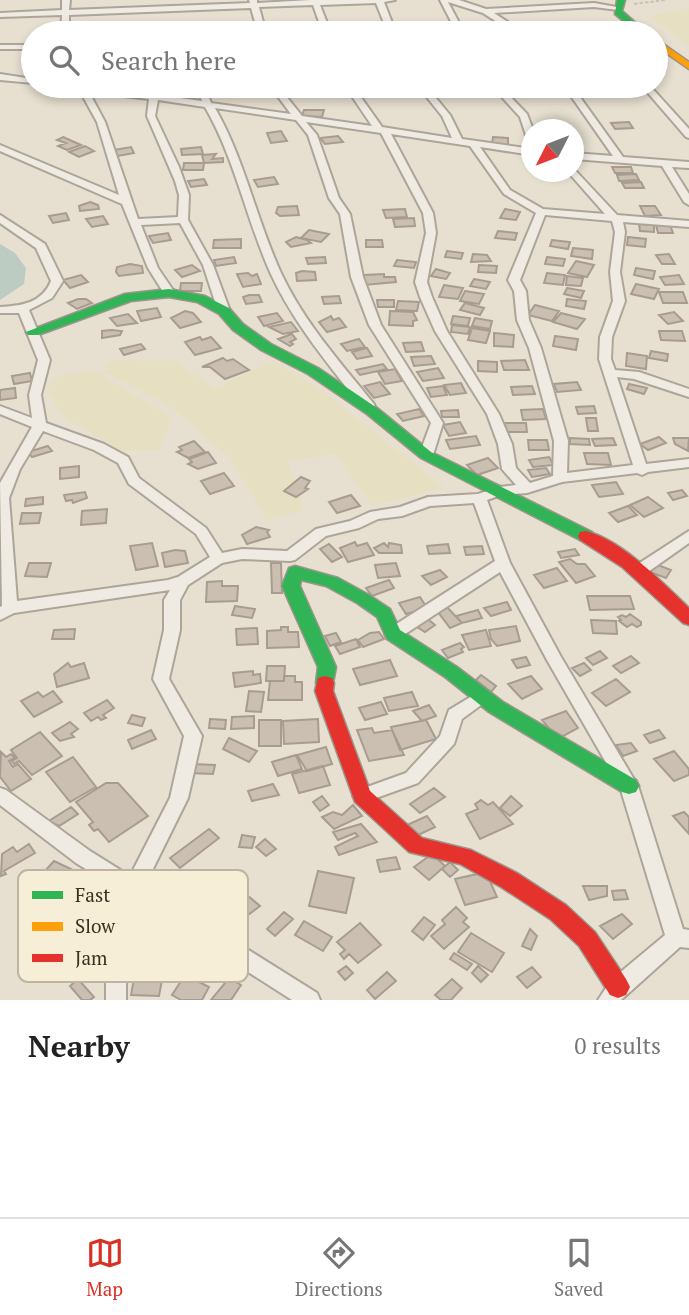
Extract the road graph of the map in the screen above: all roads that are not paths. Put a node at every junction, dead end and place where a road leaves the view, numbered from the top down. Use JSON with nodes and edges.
{"nodes":[{"id":1,"x":66,"y":0,"type":"edge"},
{"id":2,"x":129,"y":0,"type":"edge"},
{"id":3,"x":379,"y":0,"type":"edge"},
{"id":4,"x":391,"y":0,"type":"edge"},
{"id":5,"x":444,"y":0,"type":"edge"},
{"id":6,"x":450,"y":0,"type":"edge"},
{"id":7,"x":316,"y":1,"type":"edge"},
{"id":8,"x":253,"y":2,"type":"edge"},
{"id":9,"x":193,"y":4,"type":"edge"},
{"id":10,"x":620,"y":4,"type":"edge"},
{"id":11,"x":546,"y":8,"type":"junction"},
{"id":12,"x":128,"y":11,"type":"junction"},
{"id":13,"x":486,"y":11,"type":"junction"},
{"id":14,"x":64,"y":13,"type":"junction"},
{"id":15,"x":0,"y":15,"type":"edge"},
{"id":16,"x":64,"y":21,"type":"edge"},
{"id":17,"x":128,"y":21,"type":"edge"},
{"id":18,"x":259,"y":21,"type":"edge"},
{"id":19,"x":323,"y":21,"type":"edge"},
{"id":20,"x":387,"y":21,"type":"edge"},
{"id":21,"x":457,"y":21,"type":"edge"},
{"id":22,"x":501,"y":21,"type":"edge"},
{"id":23,"x":570,"y":21,"type":"edge"},
{"id":24,"x":627,"y":21,"type":"edge"},
{"id":25,"x":0,"y":47,"type":"edge"},
{"id":26,"x":21,"y":47,"type":"edge"},
{"id":27,"x":668,"y":51,"type":"edge"},
{"id":28,"x":689,"y":66,"type":"edge"},
{"id":29,"x":0,"y":77,"type":"edge"},
{"id":30,"x":21,"y":80,"type":"edge"},
{"id":31,"x":88,"y":98,"type":"edge"},
{"id":32,"x":152,"y":98,"type":"edge"},
{"id":33,"x":180,"y":98,"type":"edge"},
{"id":34,"x":205,"y":98,"type":"edge"},
{"id":35,"x":283,"y":98,"type":"edge"},
{"id":36,"x":358,"y":98,"type":"edge"},
{"id":37,"x":432,"y":98,"type":"edge"},
{"id":38,"x":507,"y":98,"type":"edge"},
{"id":39,"x":577,"y":98,"type":"edge"},
{"id":40,"x":657,"y":98,"type":"edge"},
{"id":41,"x":210,"y":106,"type":"junction"},
{"id":42,"x":298,"y":118,"type":"junction"},
{"id":43,"x":525,"y":119,"type":"edge"},
{"id":44,"x":382,"y":130,"type":"junction"},
{"id":45,"x":689,"y":135,"type":"edge"},
{"id":46,"x":459,"y":143,"type":"junction"},
{"id":47,"x":474,"y":145,"type":"junction"},
{"id":48,"x":0,"y":148,"type":"edge"},
{"id":49,"x":521,"y":151,"type":"edge"},
{"id":50,"x":584,"y":157,"type":"edge"},
{"id":51,"x":621,"y":160,"type":"junction"},
{"id":52,"x":666,"y":164,"type":"junction"},
{"id":53,"x":689,"y":165,"type":"edge"},
{"id":54,"x":582,"y":182,"type":"edge"},
{"id":55,"x":126,"y":202,"type":"junction"},
{"id":56,"x":689,"y":202,"type":"edge"},
{"id":57,"x":541,"y":212,"type":"junction"},
{"id":58,"x":0,"y":218,"type":"edge"},
{"id":59,"x":616,"y":219,"type":"junction"},
{"id":60,"x":183,"y":220,"type":"junction"},
{"id":61,"x":136,"y":222,"type":"junction"},
{"id":62,"x":689,"y":224,"type":"edge"},
{"id":63,"x":169,"y":293,"type":"junction"},
{"id":64,"x":23,"y":309,"type":"junction"},
{"id":65,"x":0,"y":310,"type":"edge"},
{"id":66,"x":224,"y":311,"type":"junction"},
{"id":67,"x":33,"y":332,"type":"junction"},
{"id":68,"x":610,"y":373,"type":"junction"},
{"id":69,"x":689,"y":393,"type":"edge"},
{"id":70,"x":0,"y":410,"type":"edge"},
{"id":71,"x":372,"y":411,"type":"junction"},
{"id":72,"x":40,"y":425,"type":"junction"},
{"id":73,"x":426,"y":455,"type":"junction"},
{"id":74,"x":689,"y":463,"type":"edge"},
{"id":75,"x":642,"y":471,"type":"junction"},
{"id":76,"x":560,"y":478,"type":"junction"},
{"id":77,"x":527,"y":489,"type":"junction"},
{"id":78,"x":499,"y":491,"type":"junction"},
{"id":79,"x":478,"y":498,"type":"junction"},
{"id":80,"x":689,"y":536,"type":"edge"},
{"id":81,"x":290,"y":555,"type":"junction"},
{"id":82,"x":218,"y":559,"type":"junction"},
{"id":83,"x":503,"y":563,"type":"junction"},
{"id":84,"x":640,"y":570,"type":"junction"},
{"id":85,"x":303,"y":574,"type":"junction"},
{"id":86,"x":183,"y":581,"type":"junction"},
{"id":87,"x":5,"y":611,"type":"edge"},
{"id":88,"x":689,"y":619,"type":"edge"},
{"id":89,"x":393,"y":634,"type":"junction"},
{"id":90,"x":482,"y":696,"type":"junction"},
{"id":91,"x":629,"y":786,"type":"junction"},
{"id":92,"x":0,"y":795,"type":"edge"},
{"id":93,"x":362,"y":796,"type":"junction"},
{"id":94,"x":103,"y":870,"type":"edge"},
{"id":95,"x":143,"y":870,"type":"edge"},
{"id":96,"x":682,"y":939,"type":"edge"},
{"id":97,"x":248,"y":961,"type":"edge"},
{"id":98,"x":116,"y":982,"type":"edge"},
{"id":99,"x":613,"y":994,"type":"edge"},
{"id":100,"x":116,"y":1000,"type":"edge"},
{"id":101,"x":310,"y":1000,"type":"edge"}],
"edges":[{"from":1,"to":14,"type":"street"},
{"from":2,"to":12,"type":"street"},
{"from":3,"to":4,"type":"street"},
{"from":3,"to":7,"type":"street"},
{"from":3,"to":20,"type":"street"},
{"from":5,"to":21,"type":"street"},
{"from":6,"to":13,"type":"street"},
{"from":7,"to":8,"type":"street"},
{"from":7,"to":19,"type":"street"},
{"from":8,"to":9,"type":"street"},
{"from":8,"to":18,"type":"street"},
{"from":9,"to":12,"type":"street"},
{"from":10,"to":11,"type":"street"},
{"from":10,"to":24,"type":"street"},
{"from":11,"to":13,"type":"street"},
{"from":11,"to":23,"type":"street"},
{"from":12,"to":14,"type":"street"},
{"from":12,"to":17,"type":"street"},
{"from":13,"to":22,"type":"street"},
{"from":14,"to":15,"type":"street"},
{"from":14,"to":16,"type":"street"},
{"from":25,"to":26,"type":"street"},
{"from":27,"to":28,"type":"street"},
{"from":29,"to":30,"type":"street"},
{"from":31,"to":55,"type":"street"},
{"from":32,"to":60,"type":"street"},
{"from":33,"to":41,"type":"street"},
{"from":34,"to":41,"type":"street"},
{"from":35,"to":42,"type":"street"},
{"from":36,"to":44,"type":"street"},
{"from":37,"to":46,"type":"street"},
{"from":38,"to":43,"type":"street"},
{"from":39,"to":51,"type":"street"},
{"from":40,"to":45,"type":"street"},
{"from":41,"to":42,"type":"street"},
{"from":41,"to":71,"type":"street"},
{"from":42,"to":44,"type":"street"},
{"from":42,"to":73,"type":"street"},
{"from":44,"to":46,"type":"street"},
{"from":44,"to":77,"type":"street"},
{"from":46,"to":47,"type":"street"},
{"from":47,"to":49,"type":"street"},
{"from":47,"to":57,"type":"street"},
{"from":48,"to":55,"type":"street"},
{"from":50,"to":51,"type":"street"},
{"from":51,"to":52,"type":"street"},
{"from":52,"to":53,"type":"street"},
{"from":52,"to":56,"type":"street"},
{"from":54,"to":59,"type":"street"},
{"from":55,"to":61,"type":"street"},
{"from":57,"to":59,"type":"street"},
{"from":57,"to":76,"type":"street"},
{"from":58,"to":64,"type":"street"},
{"from":59,"to":62,"type":"street"},
{"from":59,"to":68,"type":"street"},
{"from":60,"to":61,"type":"street"},
{"from":60,"to":66,"type":"street"},
{"from":61,"to":63,"type":"street"},
{"from":63,"to":66,"type":"street"},
{"from":63,"to":67,"type":"street"},
{"from":64,"to":65,"type":"street"},
{"from":64,"to":67,"type":"street"},
{"from":66,"to":71,"type":"street"},
{"from":67,"to":72,"type":"street"},
{"from":68,"to":69,"type":"street"},
{"from":68,"to":75,"type":"street"},
{"from":70,"to":72,"type":"street"},
{"from":71,"to":73,"type":"street"},
{"from":72,"to":82,"type":"street"},
{"from":72,"to":87,"type":"street"},
{"from":73,"to":78,"type":"street"},
{"from":74,"to":75,"type":"street"},
{"from":75,"to":76,"type":"street"},
{"from":76,"to":77,"type":"street"},
{"from":77,"to":78,"type":"street"},
{"from":78,"to":79,"type":"street"},
{"from":78,"to":84,"type":"street"},
{"from":79,"to":81,"type":"street"},
{"from":79,"to":83,"type":"street"},
{"from":80,"to":84,"type":"street"},
{"from":81,"to":82,"type":"street"},
{"from":81,"to":85,"type":"street"},
{"from":82,"to":86,"type":"street"},
{"from":83,"to":89,"type":"street"},
{"from":83,"to":91,"type":"street"},
{"from":84,"to":88,"type":"street"},
{"from":85,"to":89,"type":"street"},
{"from":85,"to":93,"type":"street"},
{"from":86,"to":87,"type":"street"},
{"from":86,"to":95,"type":"street"},
{"from":89,"to":90,"type":"street"},
{"from":90,"to":91,"type":"street"},
{"from":90,"to":93,"type":"street"},
{"from":91,"to":96,"type":"street"},
{"from":92,"to":94,"type":"street"},
{"from":93,"to":99,"type":"street"},
{"from":96,"to":99,"type":"street"},
{"from":97,"to":101,"type":"street"},
{"from":98,"to":100,"type":"street"}]}
